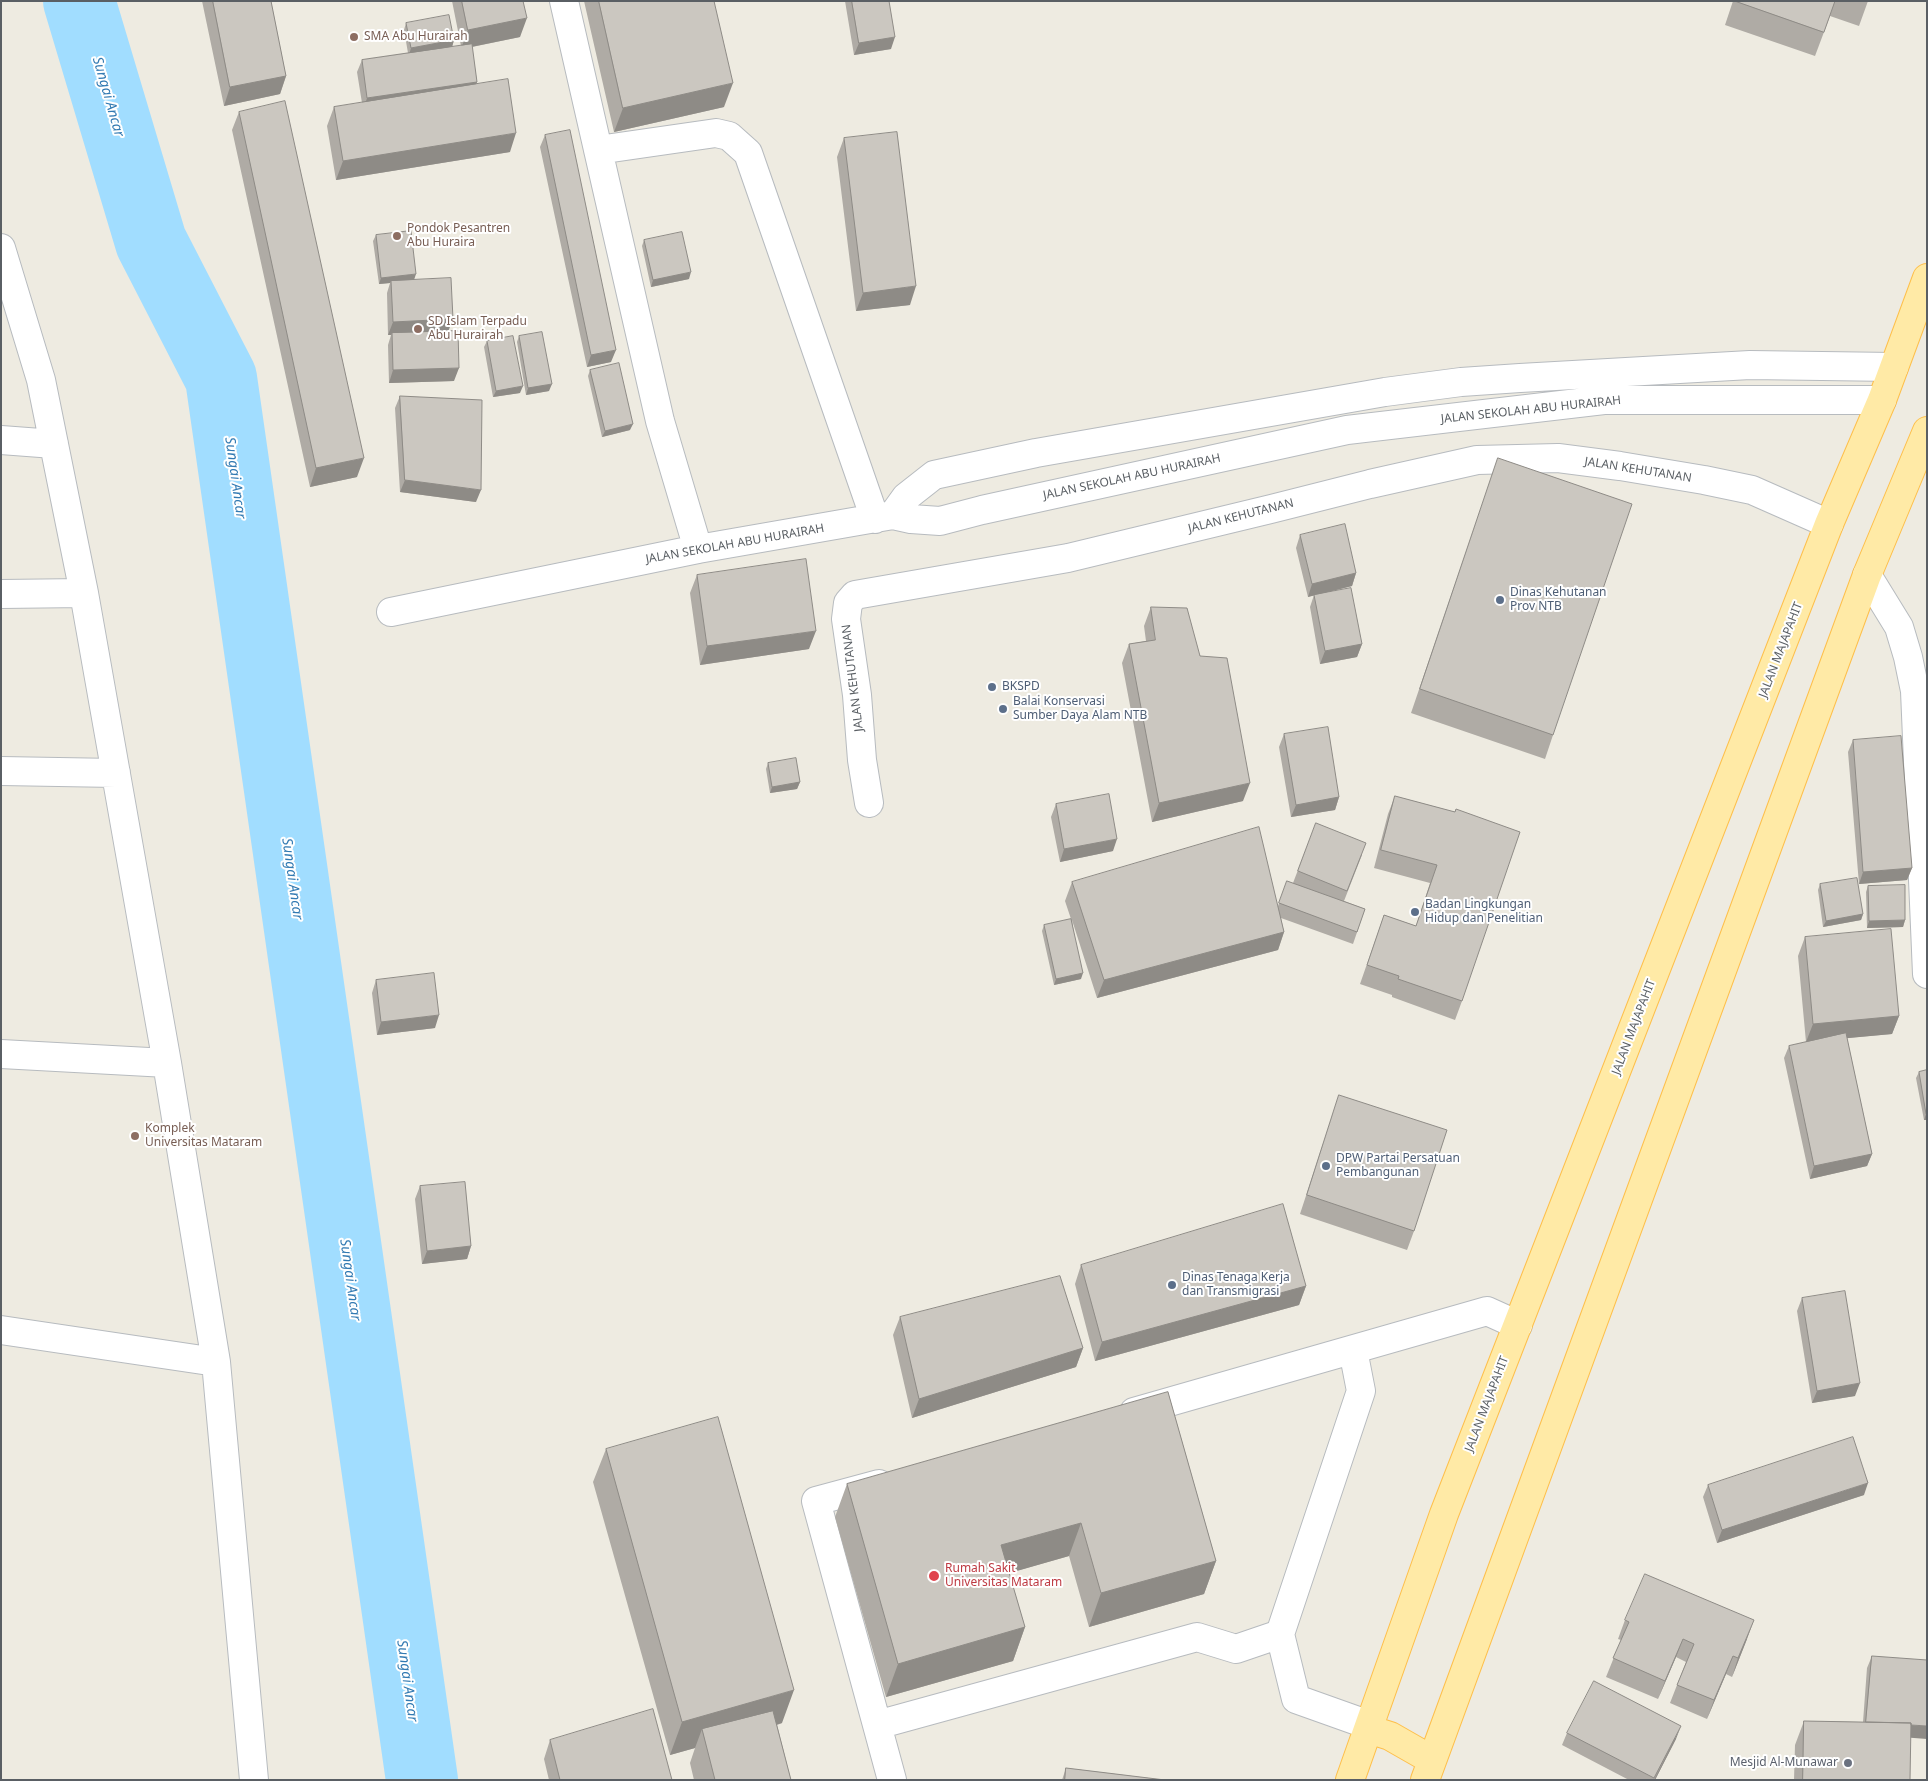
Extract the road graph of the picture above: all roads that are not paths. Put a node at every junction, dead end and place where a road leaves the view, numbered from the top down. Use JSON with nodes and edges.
{"nodes":[{"id":1,"x":564,"y":1,"type":"edge"},
{"id":2,"x":598,"y":150,"type":"junction"},
{"id":3,"x":1,"y":248,"type":"edge"},
{"id":4,"x":1927,"y":278,"type":"edge"},
{"id":5,"x":1894,"y":367,"type":"junction"},
{"id":6,"x":1882,"y":400,"type":"junction"},
{"id":7,"x":1927,"y":431,"type":"edge"},
{"id":8,"x":1,"y":440,"type":"edge"},
{"id":9,"x":54,"y":444,"type":"junction"},
{"id":10,"x":884,"y":517,"type":"junction"},
{"id":11,"x":1829,"y":524,"type":"junction"},
{"id":12,"x":698,"y":549,"type":"junction"},
{"id":13,"x":1867,"y":574,"type":"junction"},
{"id":14,"x":84,"y":593,"type":"junction"},
{"id":15,"x":1,"y":594,"type":"edge"},
{"id":16,"x":390,"y":612,"type":"dead end"},
{"id":17,"x":1,"y":771,"type":"edge"},
{"id":18,"x":116,"y":773,"type":"junction"},
{"id":19,"x":869,"y":803,"type":"dead end"},
{"id":20,"x":1924,"y":866,"type":"edge"},
{"id":21,"x":1927,"y":974,"type":"edge"},
{"id":22,"x":1,"y":1054,"type":"edge"},
{"id":23,"x":167,"y":1063,"type":"junction"},
{"id":24,"x":1518,"y":1325,"type":"junction"},
{"id":25,"x":1,"y":1330,"type":"edge"},
{"id":26,"x":1353,"y":1350,"type":"junction"},
{"id":27,"x":216,"y":1362,"type":"junction"},
{"id":28,"x":1113,"y":1418,"type":"edge"},
{"id":29,"x":902,"y":1477,"type":"edge"},
{"id":30,"x":1280,"y":1634,"type":"junction"},
{"id":31,"x":877,"y":1725,"type":"junction"},
{"id":32,"x":1369,"y":1727,"type":"junction"},
{"id":33,"x":1429,"y":1770,"type":"edge"},
{"id":34,"x":254,"y":1780,"type":"edge"},
{"id":35,"x":892,"y":1780,"type":"edge"},
{"id":36,"x":1350,"y":1780,"type":"edge"}],
"edges":[{"from":1,"to":2,"type":"street"},
{"from":2,"to":10,"type":"street"},
{"from":2,"to":12,"type":"street"},
{"from":3,"to":9,"type":"street"},
{"from":4,"to":5,"type":"main road","name":"JALAN MAJAPAHIT"},
{"from":5,"to":6,"type":"main road","name":"JALAN MAJAPAHIT"},
{"from":5,"to":10,"type":"street"},
{"from":6,"to":10,"type":"street","name":"JALAN SEKOLAH ABU HURAIRAH"},
{"from":6,"to":11,"type":"main road","name":"JALAN MAJAPAHIT"},
{"from":7,"to":13,"type":"main road"},
{"from":8,"to":9,"type":"street"},
{"from":9,"to":14,"type":"street"},
{"from":10,"to":12,"type":"street","name":"JALAN SEKOLAH ABU HURAIRAH"},
{"from":11,"to":19,"type":"street","name":"JALAN KEHUTANAN"},
{"from":11,"to":24,"type":"main road","name":"JALAN MAJAPAHIT"},
{"from":12,"to":16,"type":"street","name":"JALAN SEKOLAH ABU HURAIRAH"},
{"from":13,"to":20,"type":"street"},
{"from":13,"to":33,"type":"main road"},
{"from":14,"to":15,"type":"street"},
{"from":14,"to":18,"type":"street"},
{"from":17,"to":18,"type":"street"},
{"from":18,"to":23,"type":"street"},
{"from":20,"to":21,"type":"street"},
{"from":22,"to":23,"type":"street"},
{"from":23,"to":27,"type":"street"},
{"from":24,"to":26,"type":"street"},
{"from":24,"to":32,"type":"main road","name":"JALAN MAJAPAHIT"},
{"from":25,"to":27,"type":"street"},
{"from":26,"to":28,"type":"street"},
{"from":26,"to":30,"type":"street"},
{"from":27,"to":34,"type":"street"},
{"from":29,"to":31,"type":"street"},
{"from":30,"to":31,"type":"street"},
{"from":30,"to":32,"type":"street"},
{"from":31,"to":35,"type":"street"},
{"from":32,"to":33,"type":"main road"},
{"from":32,"to":36,"type":"main road","name":"JALAN MAJAPAHIT"}]}
